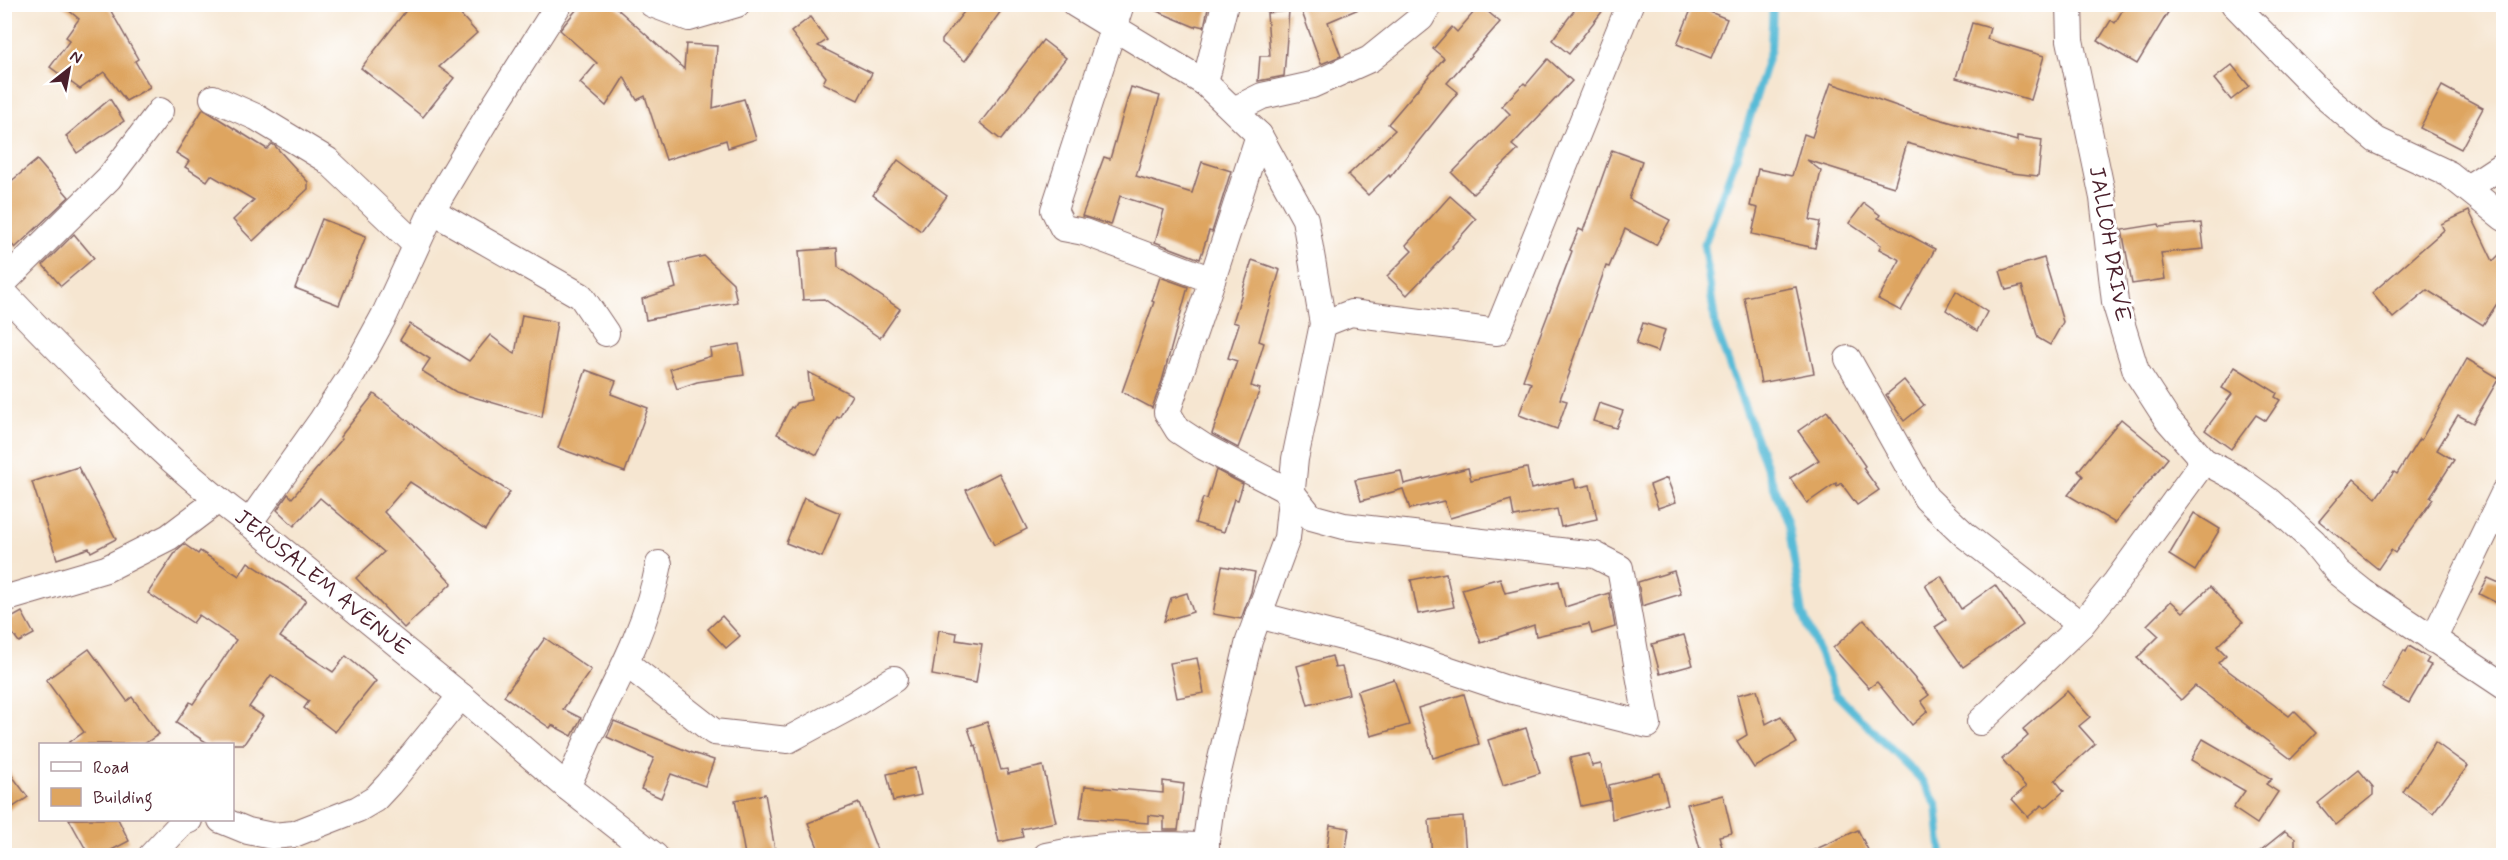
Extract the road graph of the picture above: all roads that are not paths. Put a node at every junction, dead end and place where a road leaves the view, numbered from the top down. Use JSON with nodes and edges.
{"nodes":[{"id":1,"x":559,"y":4,"type":"edge"},
{"id":2,"x":652,"y":4,"type":"edge"},
{"id":3,"x":737,"y":4,"type":"edge"},
{"id":4,"x":1075,"y":4,"type":"edge"},
{"id":5,"x":1225,"y":4,"type":"edge"},
{"id":6,"x":1429,"y":4,"type":"edge"},
{"id":7,"x":1630,"y":4,"type":"edge"},
{"id":8,"x":2069,"y":4,"type":"edge"},
{"id":9,"x":2234,"y":4,"type":"edge"},
{"id":10,"x":1117,"y":15,"type":"edge"},
{"id":11,"x":1205,"y":83,"type":"junction"},
{"id":12,"x":213,"y":98,"type":"dead end"},
{"id":13,"x":1233,"y":110,"type":"junction"},
{"id":14,"x":160,"y":111,"type":"dead end"},
{"id":15,"x":1259,"y":135,"type":"junction"},
{"id":16,"x":2504,"y":164,"type":"edge"},
{"id":17,"x":2469,"y":187,"type":"junction"},
{"id":18,"x":432,"y":211,"type":"junction"},
{"id":19,"x":2504,"y":218,"type":"edge"},
{"id":20,"x":416,"y":245,"type":"junction"},
{"id":21,"x":1212,"y":280,"type":"junction"},
{"id":22,"x":4,"y":282,"type":"edge"},
{"id":23,"x":4,"y":293,"type":"edge"},
{"id":24,"x":1323,"y":324,"type":"junction"},
{"id":25,"x":606,"y":333,"type":"dead end"},
{"id":26,"x":1848,"y":359,"type":"dead end"},
{"id":27,"x":2204,"y":461,"type":"junction"},
{"id":28,"x":1292,"y":492,"type":"junction"},
{"id":29,"x":2504,"y":493,"type":"edge"},
{"id":30,"x":218,"y":501,"type":"junction"},
{"id":31,"x":249,"y":523,"type":"junction"},
{"id":32,"x":658,"y":564,"type":"dead end"},
{"id":33,"x":4,"y":599,"type":"edge"},
{"id":34,"x":1258,"y":615,"type":"junction"},
{"id":35,"x":2081,"y":625,"type":"junction"},
{"id":36,"x":2433,"y":640,"type":"junction"},
{"id":37,"x":627,"y":664,"type":"junction"},
{"id":38,"x":894,"y":679,"type":"dead end"},
{"id":39,"x":2504,"y":686,"type":"edge"},
{"id":40,"x":461,"y":696,"type":"junction"},
{"id":41,"x":1980,"y":722,"type":"dead end"},
{"id":42,"x":567,"y":787,"type":"junction"},
{"id":43,"x":186,"y":821,"type":"edge"},
{"id":44,"x":226,"y":821,"type":"edge"},
{"id":45,"x":1205,"y":850,"type":"edge"},
{"id":46,"x":648,"y":853,"type":"edge"},
{"id":47,"x":151,"y":855,"type":"edge"},
{"id":48,"x":1046,"y":855,"type":"edge"}],
"edges":[{"from":1,"to":18,"type":"street"},
{"from":2,"to":3,"type":"street"},
{"from":4,"to":10,"type":"street"},
{"from":5,"to":11,"type":"street"},
{"from":6,"to":13,"type":"street"},
{"from":7,"to":24,"type":"street"},
{"from":8,"to":27,"type":"street","name":"JALLOH DRIVE"},
{"from":9,"to":17,"type":"street"},
{"from":10,"to":11,"type":"street"},
{"from":10,"to":21,"type":"street"},
{"from":11,"to":13,"type":"street"},
{"from":12,"to":20,"type":"street"},
{"from":13,"to":15,"type":"street"},
{"from":14,"to":22,"type":"street"},
{"from":15,"to":21,"type":"street"},
{"from":15,"to":24,"type":"street"},
{"from":16,"to":17,"type":"street"},
{"from":17,"to":19,"type":"street"},
{"from":18,"to":20,"type":"street"},
{"from":18,"to":25,"type":"street"},
{"from":20,"to":31,"type":"street"},
{"from":21,"to":28,"type":"street"},
{"from":23,"to":30,"type":"street","name":"JERUSALEM AVENUE"},
{"from":24,"to":28,"type":"street"},
{"from":26,"to":35,"type":"street"},
{"from":27,"to":35,"type":"street"},
{"from":27,"to":36,"type":"street"},
{"from":28,"to":34,"type":"street"},
{"from":28,"to":34,"type":"street"},
{"from":29,"to":36,"type":"street"},
{"from":30,"to":31,"type":"street","name":"JERUSALEM AVENUE"},
{"from":30,"to":33,"type":"street"},
{"from":31,"to":40,"type":"street","name":"JERUSALEM AVENUE"},
{"from":32,"to":37,"type":"street"},
{"from":34,"to":45,"type":"street"},
{"from":35,"to":41,"type":"street"},
{"from":36,"to":39,"type":"street"},
{"from":37,"to":38,"type":"street"},
{"from":37,"to":42,"type":"street"},
{"from":40,"to":42,"type":"street","name":"JERUSALEM AVENUE"},
{"from":40,"to":44,"type":"street"},
{"from":42,"to":46,"type":"street","name":"JERUSALEM AVENUE"},
{"from":43,"to":47,"type":"street"},
{"from":45,"to":48,"type":"street"}]}
